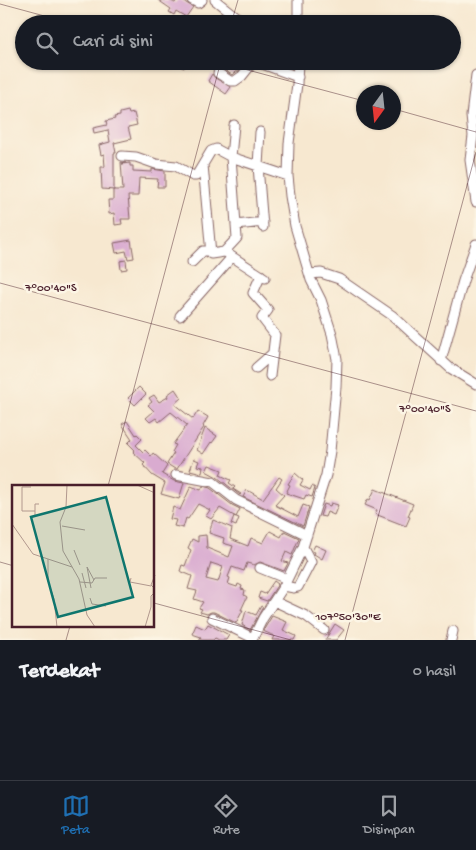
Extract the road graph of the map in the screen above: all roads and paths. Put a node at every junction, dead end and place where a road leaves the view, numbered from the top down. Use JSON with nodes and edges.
{"nodes":[{"id":1,"x":192,"y":0,"type":"edge"},
{"id":2,"x":202,"y":0,"type":"edge"},
{"id":3,"x":215,"y":0,"type":"edge"},
{"id":4,"x":298,"y":0,"type":"edge"},
{"id":5,"x":234,"y":15,"type":"edge"},
{"id":6,"x":298,"y":15,"type":"edge"},
{"id":7,"x":247,"y":70,"type":"edge"},
{"id":8,"x":279,"y":70,"type":"edge"},
{"id":9,"x":298,"y":70,"type":"edge"},
{"id":10,"x":218,"y":73,"type":"dead end"},
{"id":11,"x":476,"y":75,"type":"edge"},
{"id":12,"x":298,"y":77,"type":"junction"},
{"id":13,"x":234,"y":125,"type":"dead end"},
{"id":14,"x":260,"y":132,"type":"dead end"},
{"id":15,"x":122,"y":156,"type":"dead end"},
{"id":16,"x":231,"y":158,"type":"junction"},
{"id":17,"x":203,"y":165,"type":"junction"},
{"id":18,"x":258,"y":166,"type":"junction"},
{"id":19,"x":288,"y":176,"type":"junction"},
{"id":20,"x":476,"y":202,"type":"edge"},
{"id":21,"x":236,"y":224,"type":"junction"},
{"id":22,"x":476,"y":244,"type":"edge"},
{"id":23,"x":210,"y":250,"type":"junction"},
{"id":24,"x":228,"y":254,"type":"junction"},
{"id":25,"x":192,"y":262,"type":"dead end"},
{"id":26,"x":310,"y":274,"type":"junction"},
{"id":27,"x":180,"y":316,"type":"dead end"},
{"id":28,"x":272,"y":354,"type":"junction"},
{"id":29,"x":441,"y":361,"type":"junction"},
{"id":30,"x":256,"y":368,"type":"dead end"},
{"id":31,"x":270,"y":376,"type":"dead end"},
{"id":32,"x":476,"y":384,"type":"edge"},
{"id":33,"x":176,"y":475,"type":"dead end"},
{"id":34,"x":307,"y":535,"type":"junction"},
{"id":35,"x":303,"y":547,"type":"junction"},
{"id":36,"x":260,"y":568,"type":"dead end"},
{"id":37,"x":286,"y":582,"type":"junction"},
{"id":38,"x":274,"y":601,"type":"junction"},
{"id":39,"x":212,"y":618,"type":"dead end"},
{"id":40,"x":324,"y":630,"type":"dead end"},
{"id":41,"x":253,"y":639,"type":"edge"}],
"edges":[{"from":1,"to":2,"type":"street"},
{"from":3,"to":5,"type":"street"},
{"from":4,"to":6,"type":"street"},
{"from":7,"to":10,"type":"street"},
{"from":8,"to":12,"type":"street"},
{"from":9,"to":12,"type":"street"},
{"from":11,"to":20,"type":"street"},
{"from":12,"to":19,"type":"street"},
{"from":13,"to":16,"type":"street"},
{"from":14,"to":18,"type":"street"},
{"from":15,"to":17,"type":"street"},
{"from":16,"to":17,"type":"street"},
{"from":16,"to":18,"type":"street"},
{"from":16,"to":21,"type":"street"},
{"from":17,"to":23,"type":"street"},
{"from":18,"to":19,"type":"street"},
{"from":18,"to":21,"type":"street"},
{"from":19,"to":26,"type":"street"},
{"from":21,"to":24,"type":"street"},
{"from":22,"to":29,"type":"street"},
{"from":23,"to":24,"type":"street"},
{"from":23,"to":25,"type":"street"},
{"from":24,"to":27,"type":"street"},
{"from":24,"to":28,"type":"street"},
{"from":26,"to":29,"type":"street"},
{"from":26,"to":34,"type":"street"},
{"from":28,"to":30,"type":"street"},
{"from":28,"to":31,"type":"street"},
{"from":29,"to":32,"type":"street"},
{"from":33,"to":34,"type":"street"},
{"from":34,"to":35,"type":"street"},
{"from":35,"to":37,"type":"street"},
{"from":35,"to":37,"type":"street"},
{"from":36,"to":37,"type":"street"},
{"from":37,"to":38,"type":"street"},
{"from":38,"to":40,"type":"street"},
{"from":38,"to":41,"type":"street"},
{"from":39,"to":41,"type":"street"}]}
